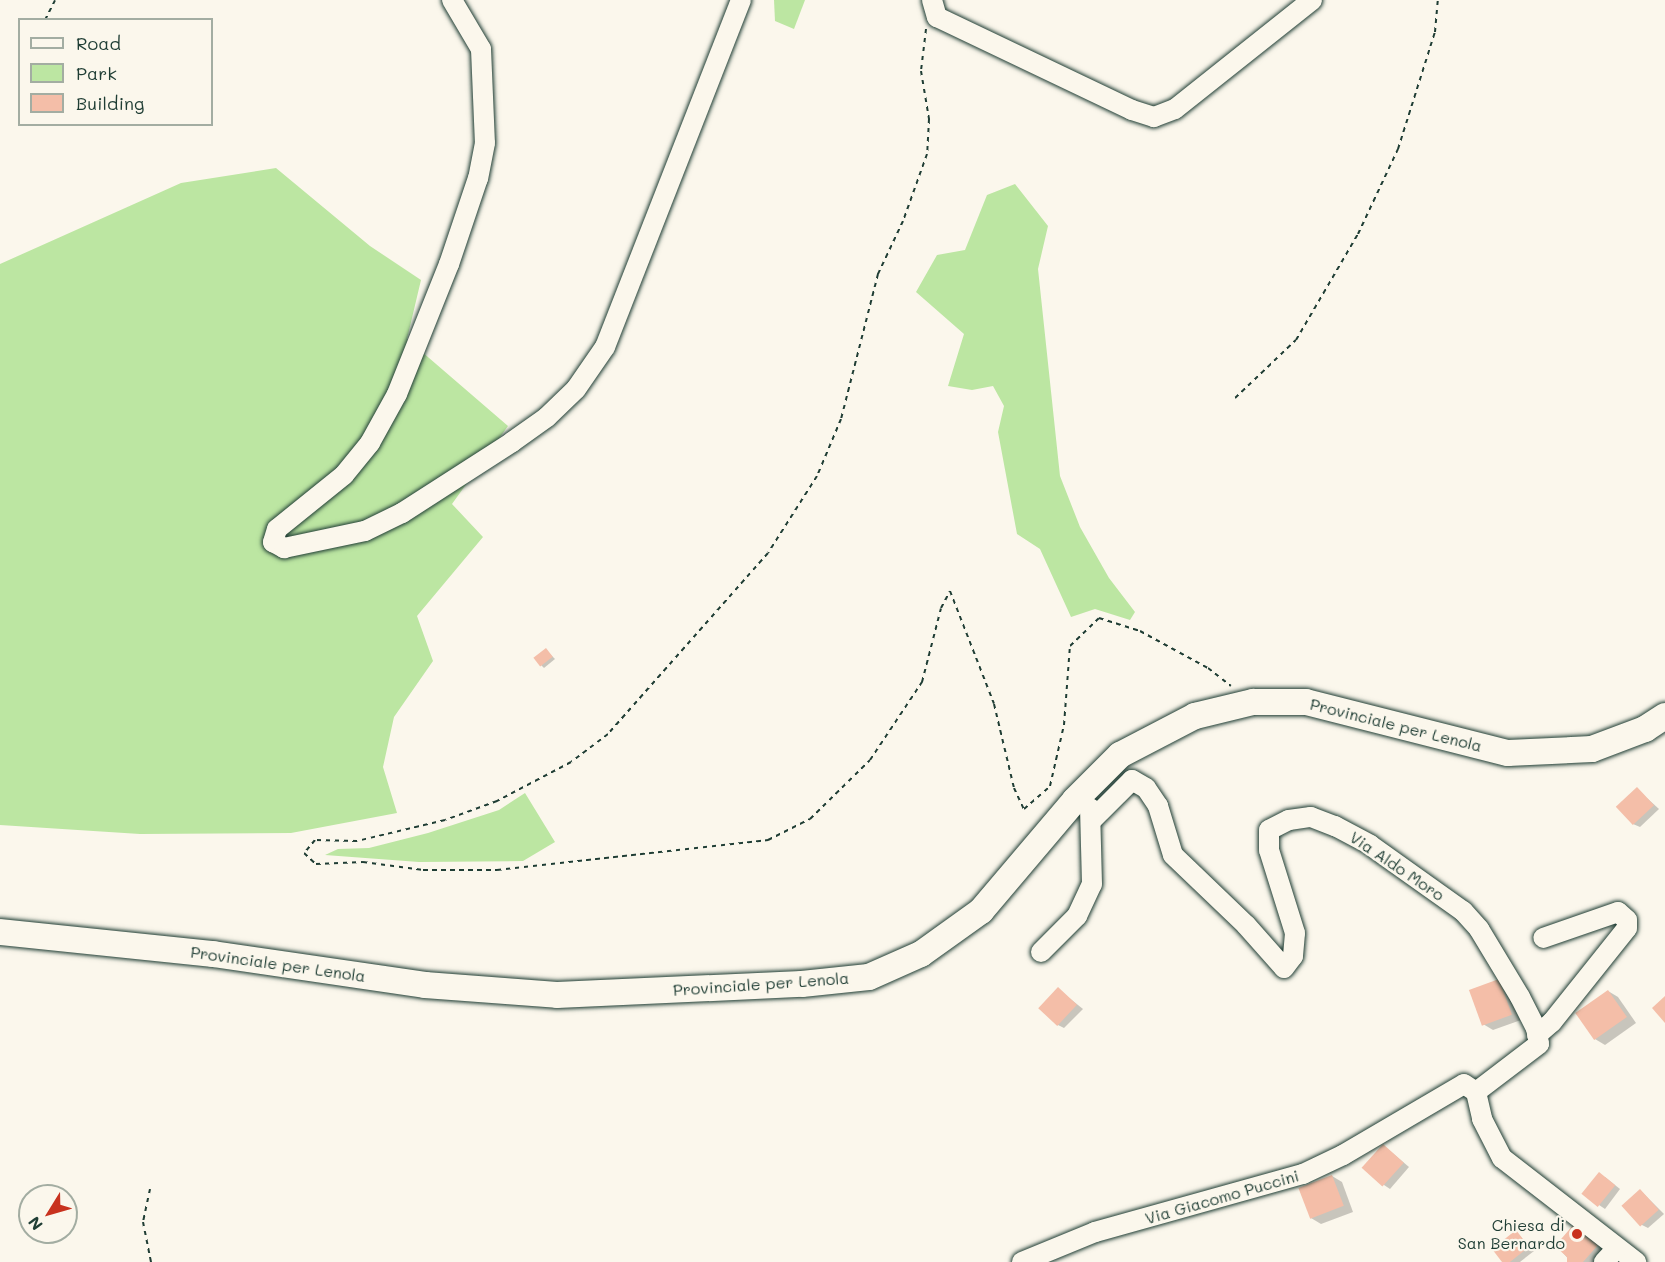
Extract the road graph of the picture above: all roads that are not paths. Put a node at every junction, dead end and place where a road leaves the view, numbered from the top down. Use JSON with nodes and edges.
{"nodes":[{"id":1,"x":452,"y":0,"type":"edge"},
{"id":2,"x":741,"y":0,"type":"edge"},
{"id":3,"x":1312,"y":0,"type":"edge"},
{"id":4,"x":932,"y":4,"type":"edge"},
{"id":5,"x":1665,"y":716,"type":"edge"},
{"id":6,"x":1075,"y":800,"type":"junction"},
{"id":7,"x":1093,"y":819,"type":"junction"},
{"id":8,"x":0,"y":932,"type":"edge"},
{"id":9,"x":1543,"y":938,"type":"dead end"},
{"id":10,"x":1041,"y":952,"type":"dead end"},
{"id":11,"x":1537,"y":1035,"type":"junction"},
{"id":12,"x":1476,"y":1092,"type":"junction"},
{"id":13,"x":1611,"y":1255,"type":"edge"},
{"id":14,"x":1022,"y":1262,"type":"edge"},
{"id":15,"x":1636,"y":1262,"type":"edge"}],
"edges":[{"from":1,"to":2,"type":"street"},
{"from":3,"to":4,"type":"street"},
{"from":5,"to":6,"type":"main road","name":"Provinciale per Lenola"},
{"from":6,"to":7,"type":"street"},
{"from":6,"to":8,"type":"main road","name":"Provinciale per Lenola"},
{"from":7,"to":10,"type":"street"},
{"from":7,"to":11,"type":"street","name":"Via Aldo Moro"},
{"from":9,"to":11,"type":"street"},
{"from":11,"to":12,"type":"street"},
{"from":12,"to":13,"type":"street"},
{"from":12,"to":14,"type":"street","name":"Via Giacomo Puccini"},
{"from":13,"to":15,"type":"street"}]}
